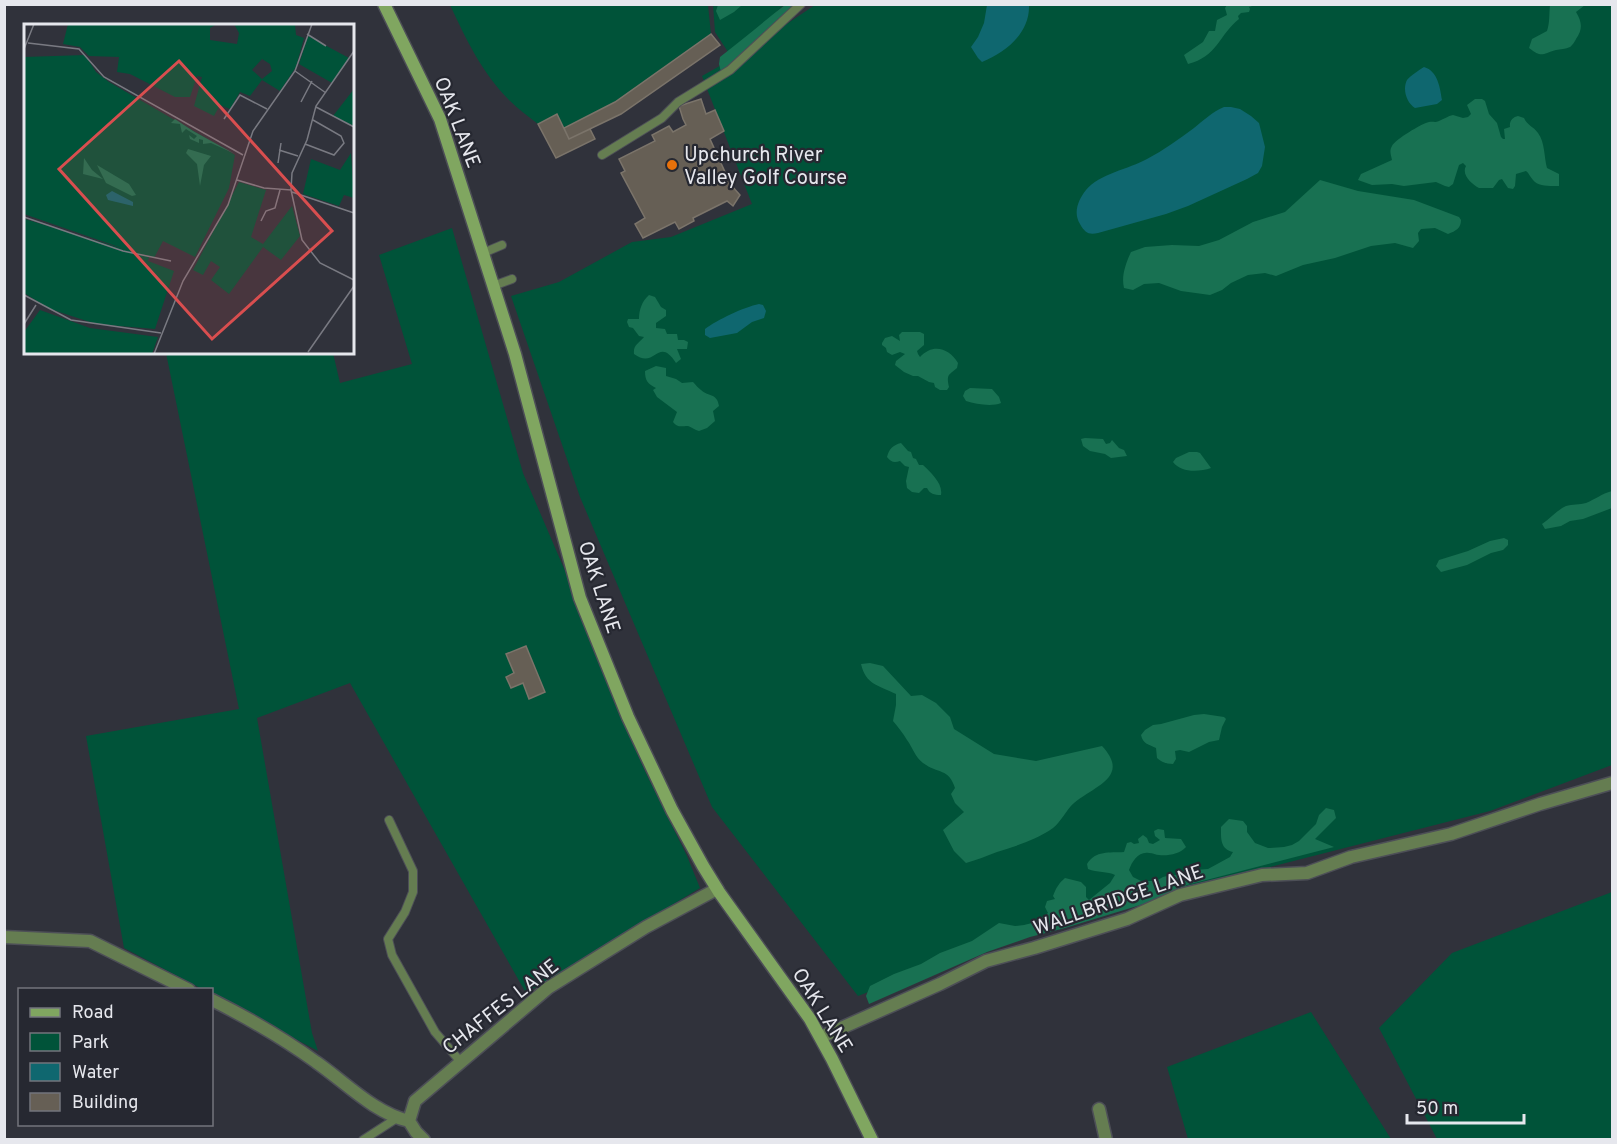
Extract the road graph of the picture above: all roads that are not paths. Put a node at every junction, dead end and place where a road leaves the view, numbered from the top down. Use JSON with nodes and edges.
{"nodes":[{"id":1,"x":384,"y":4,"type":"edge"},
{"id":2,"x":801,"y":4,"type":"edge"},
{"id":3,"x":602,"y":155,"type":"dead end"},
{"id":4,"x":501,"y":245,"type":"dead end"},
{"id":5,"x":483,"y":253,"type":"junction"},
{"id":6,"x":512,"y":279,"type":"dead end"},
{"id":7,"x":493,"y":286,"type":"junction"},
{"id":8,"x":1612,"y":783,"type":"edge"},
{"id":9,"x":389,"y":820,"type":"dead end"},
{"id":10,"x":717,"y":889,"type":"junction"},
{"id":11,"x":4,"y":938,"type":"edge"},
{"id":12,"x":185,"y":988,"type":"edge"},
{"id":13,"x":213,"y":1001,"type":"edge"},
{"id":14,"x":821,"y":1037,"type":"junction"},
{"id":15,"x":460,"y":1061,"type":"junction"},
{"id":16,"x":1099,"y":1109,"type":"dead end"},
{"id":17,"x":403,"y":1120,"type":"junction"},
{"id":18,"x":363,"y":1140,"type":"edge"},
{"id":19,"x":424,"y":1140,"type":"edge"},
{"id":20,"x":872,"y":1140,"type":"edge"},
{"id":21,"x":1106,"y":1140,"type":"edge"}],
"edges":[{"from":1,"to":5,"type":"street","name":"OAK LANE"},
{"from":2,"to":3,"type":"lane"},
{"from":4,"to":5,"type":"lane"},
{"from":5,"to":7,"type":"street","name":"OAK LANE"},
{"from":6,"to":7,"type":"lane"},
{"from":7,"to":10,"type":"street","name":"OAK LANE"},
{"from":8,"to":14,"type":"street","name":"WALLBRIDGE LANE"},
{"from":9,"to":15,"type":"lane"},
{"from":10,"to":14,"type":"street","name":"OAK LANE"},
{"from":10,"to":15,"type":"street","name":"CHAFFES LANE"},
{"from":11,"to":12,"type":"street"},
{"from":13,"to":17,"type":"street"},
{"from":14,"to":20,"type":"street","name":"OAK LANE"},
{"from":15,"to":17,"type":"street","name":"CHAFFES LANE"},
{"from":16,"to":21,"type":"street"},
{"from":17,"to":18,"type":"lane"},
{"from":17,"to":19,"type":"street"}]}
